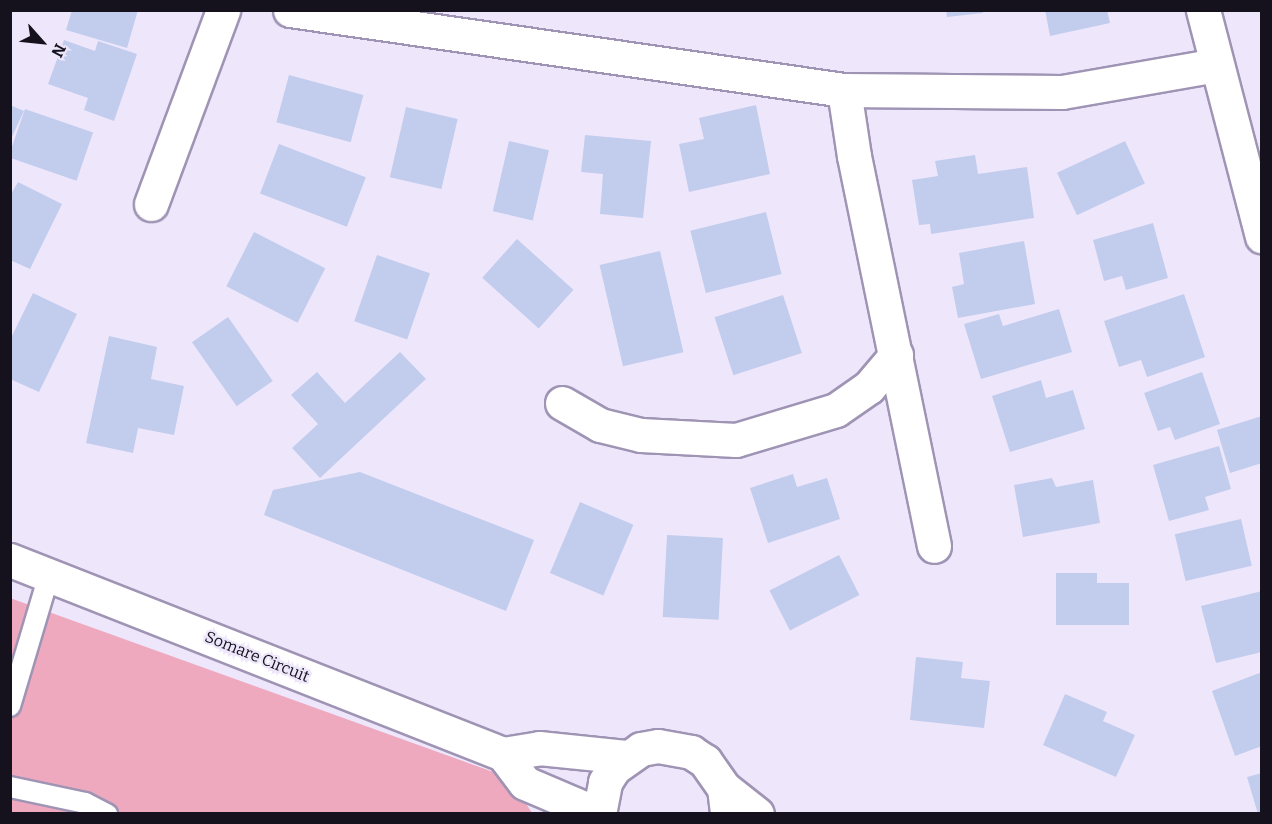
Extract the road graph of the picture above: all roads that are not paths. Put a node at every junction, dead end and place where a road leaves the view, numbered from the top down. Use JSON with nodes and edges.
{"nodes":[{"id":1,"x":223,"y":10,"type":"edge"},
{"id":2,"x":290,"y":10,"type":"edge"},
{"id":3,"x":1203,"y":10,"type":"edge"},
{"id":4,"x":1217,"y":65,"type":"junction"},
{"id":5,"x":844,"y":90,"type":"junction"},
{"id":6,"x":151,"y":204,"type":"dead end"},
{"id":7,"x":1262,"y":236,"type":"edge"},
{"id":8,"x":896,"y":355,"type":"junction"},
{"id":9,"x":562,"y":403,"type":"dead end"},
{"id":10,"x":934,"y":546,"type":"dead end"},
{"id":11,"x":10,"y":560,"type":"edge"},
{"id":12,"x":49,"y":575,"type":"junction"},
{"id":13,"x":10,"y":706,"type":"edge"},
{"id":14,"x":503,"y":754,"type":"junction"},
{"id":15,"x":626,"y":757,"type":"junction"},
{"id":16,"x":10,"y":787,"type":"edge"},
{"id":17,"x":725,"y":801,"type":"edge"},
{"id":18,"x":107,"y":813,"type":"edge"},
{"id":19,"x":598,"y":813,"type":"edge"},
{"id":20,"x":757,"y":813,"type":"edge"}],
"edges":[{"from":1,"to":6,"type":"street"},
{"from":2,"to":5,"type":"street"},
{"from":3,"to":4,"type":"street"},
{"from":4,"to":5,"type":"street"},
{"from":4,"to":7,"type":"street"},
{"from":5,"to":8,"type":"street"},
{"from":8,"to":9,"type":"street"},
{"from":8,"to":10,"type":"street"},
{"from":11,"to":12,"type":"street","name":"Somare Circuit"},
{"from":12,"to":13,"type":"lane"},
{"from":12,"to":14,"type":"street","name":"Somare Circuit"},
{"from":14,"to":15,"type":"street"},
{"from":14,"to":19,"type":"street"},
{"from":15,"to":17,"type":"street"},
{"from":15,"to":19,"type":"street"},
{"from":16,"to":18,"type":"lane"},
{"from":17,"to":20,"type":"street"}]}
